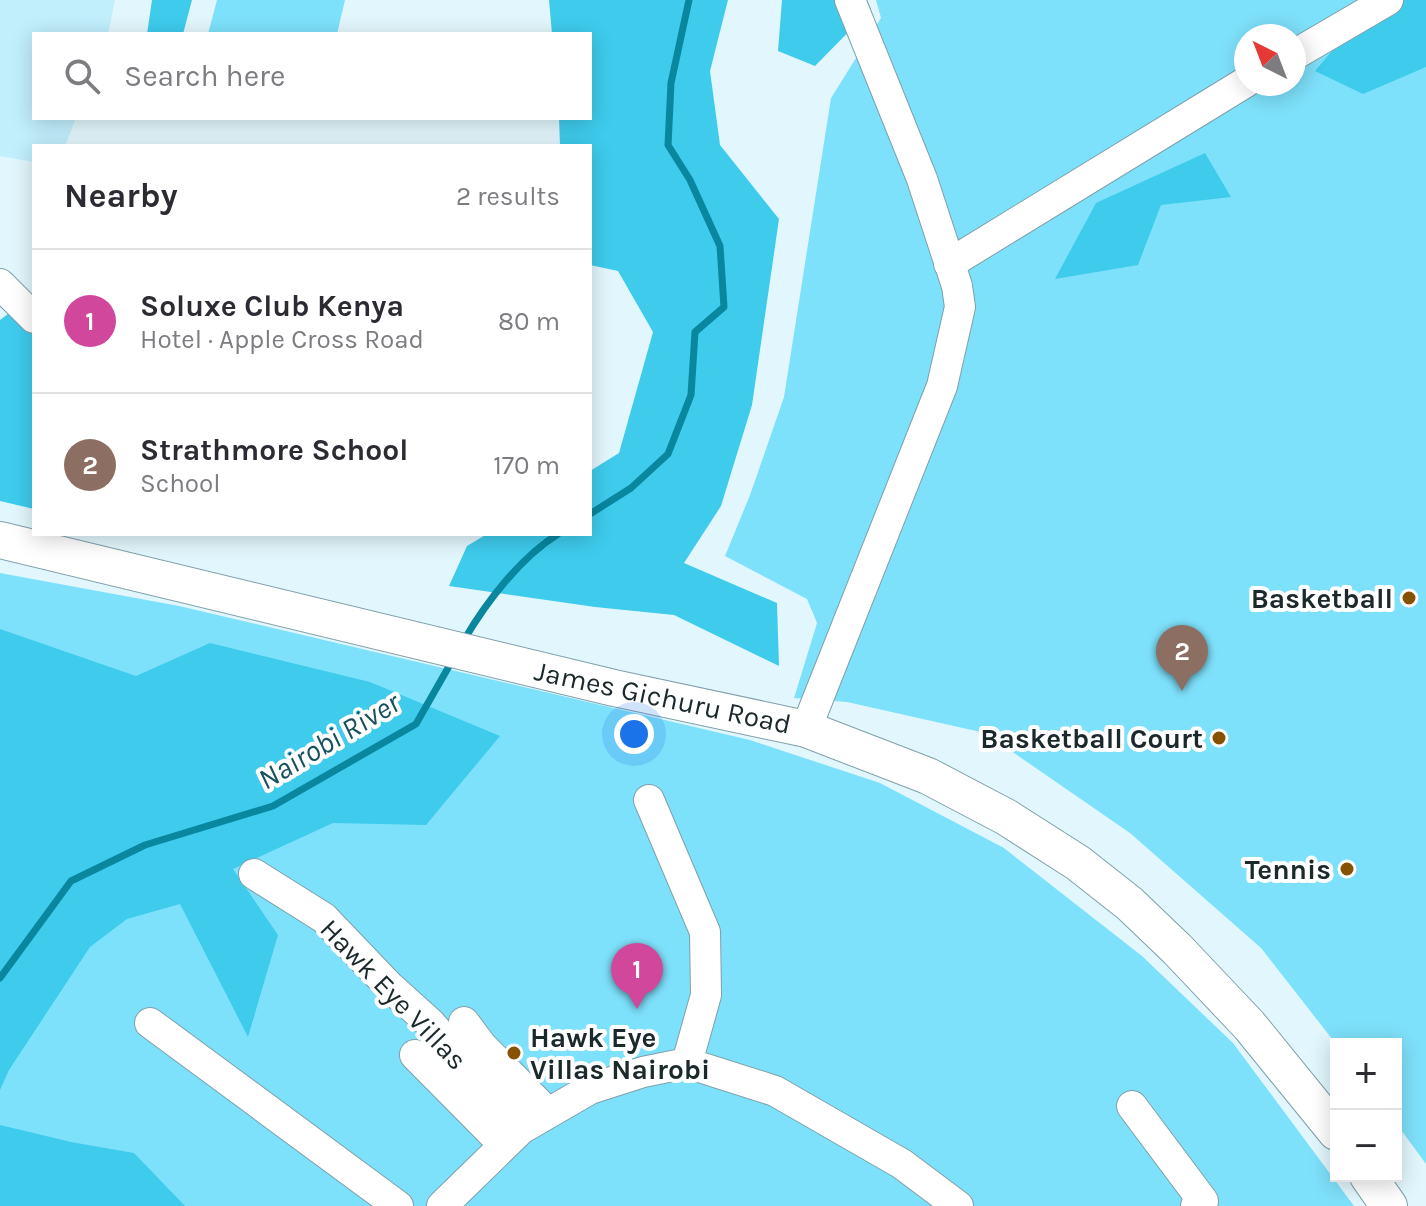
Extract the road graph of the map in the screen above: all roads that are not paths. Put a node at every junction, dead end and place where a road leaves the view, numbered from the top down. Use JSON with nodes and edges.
{"nodes":[{"id":1,"x":850,"y":0,"type":"edge"},
{"id":2,"x":1388,"y":0,"type":"edge"},
{"id":3,"x":1306,"y":48,"type":"edge"},
{"id":4,"x":1234,"y":89,"type":"edge"},
{"id":5,"x":949,"y":264,"type":"junction"},
{"id":6,"x":0,"y":284,"type":"edge"},
{"id":7,"x":32,"y":316,"type":"edge"},
{"id":8,"x":0,"y":540,"type":"edge"},
{"id":9,"x":806,"y":729,"type":"junction"},
{"id":10,"x":649,"y":800,"type":"dead end"},
{"id":11,"x":254,"y":874,"type":"dead end"},
{"id":12,"x":464,"y":1022,"type":"dead end"},
{"id":13,"x":150,"y":1023,"type":"dead end"},
{"id":14,"x":415,"y":1055,"type":"dead end"},
{"id":15,"x":687,"y":1063,"type":"junction"},
{"id":16,"x":1132,"y":1106,"type":"dead end"},
{"id":17,"x":548,"y":1113,"type":"junction"},
{"id":18,"x":1330,"y":1125,"type":"edge"},
{"id":19,"x":513,"y":1137,"type":"junction"},
{"id":20,"x":1372,"y":1182,"type":"edge"},
{"id":21,"x":398,"y":1206,"type":"edge"},
{"id":22,"x":442,"y":1206,"type":"edge"},
{"id":23,"x":958,"y":1206,"type":"edge"},
{"id":24,"x":1196,"y":1206,"type":"edge"},
{"id":25,"x":1389,"y":1206,"type":"edge"}],
"edges":[{"from":1,"to":5,"type":"street"},
{"from":2,"to":3,"type":"street"},
{"from":4,"to":5,"type":"street"},
{"from":5,"to":9,"type":"street"},
{"from":6,"to":7,"type":"street"},
{"from":8,"to":9,"type":"main road","name":"James Gichuru Road"},
{"from":9,"to":18,"type":"main road","name":"James Gichuru Road"},
{"from":10,"to":15,"type":"street"},
{"from":11,"to":19,"type":"street","name":"Hawk Eye Villas"},
{"from":12,"to":17,"type":"street"},
{"from":13,"to":21,"type":"street"},
{"from":14,"to":19,"type":"street"},
{"from":15,"to":17,"type":"street"},
{"from":15,"to":23,"type":"street"},
{"from":16,"to":24,"type":"street"},
{"from":17,"to":19,"type":"street"},
{"from":19,"to":22,"type":"street"},
{"from":20,"to":25,"type":"main road"}]}
